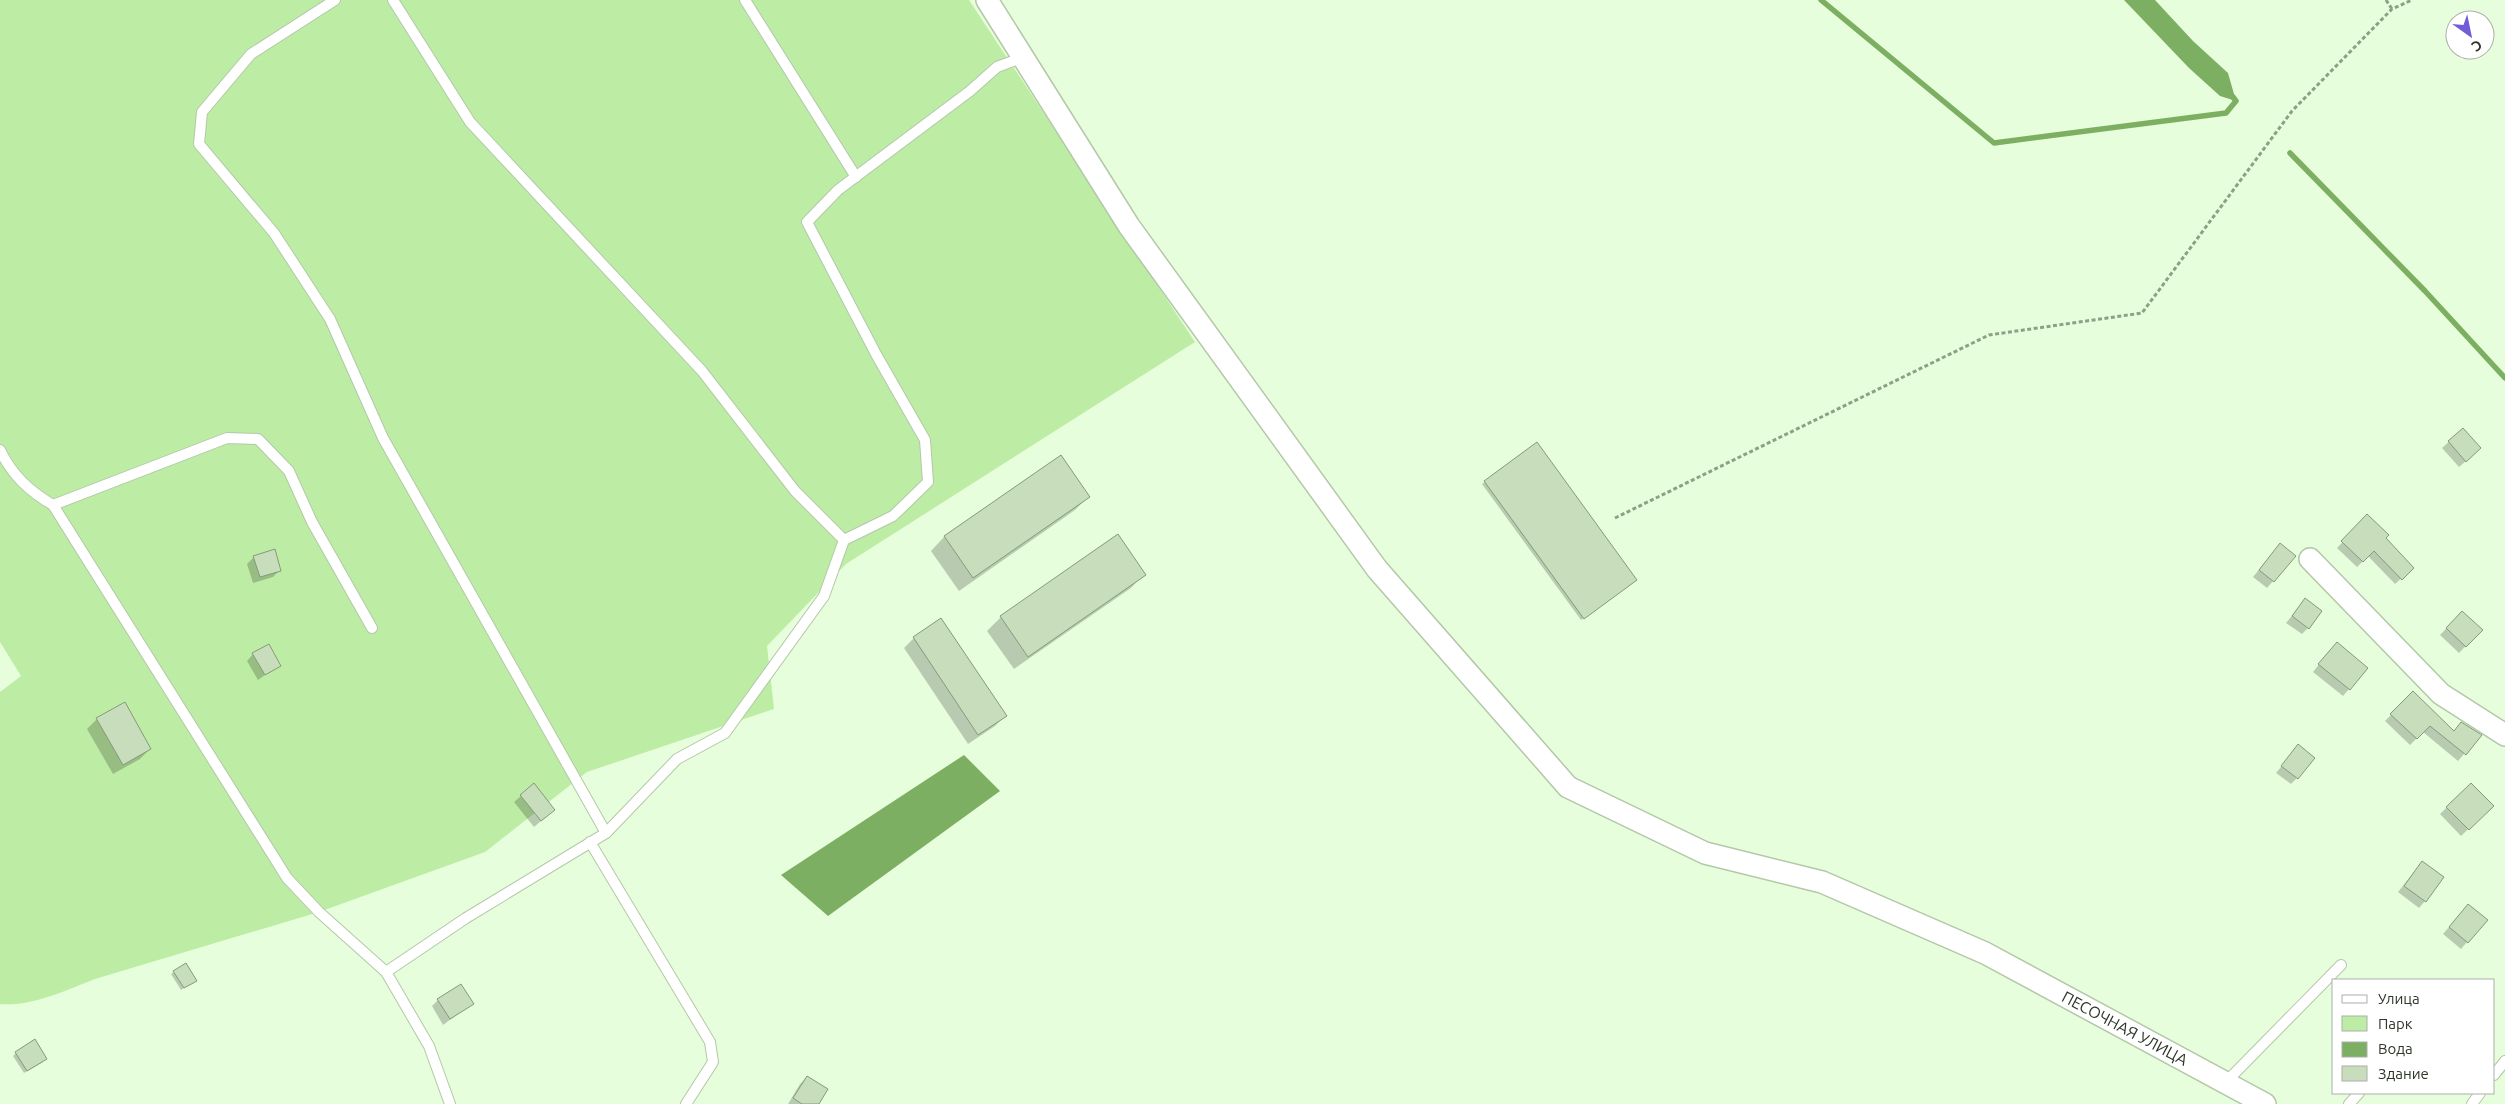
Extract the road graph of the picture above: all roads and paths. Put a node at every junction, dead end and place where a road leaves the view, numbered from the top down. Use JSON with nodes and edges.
{"nodes":[{"id":1,"x":335,"y":0,"type":"edge"},
{"id":2,"x":393,"y":0,"type":"edge"},
{"id":3,"x":745,"y":0,"type":"edge"},
{"id":4,"x":986,"y":0,"type":"edge"},
{"id":5,"x":2386,"y":0,"type":"edge"},
{"id":6,"x":2412,"y":0,"type":"edge"},
{"id":7,"x":2392,"y":9,"type":"junction"},
{"id":8,"x":1024,"y":57,"type":"junction"},
{"id":9,"x":856,"y":177,"type":"junction"},
{"id":10,"x":0,"y":450,"type":"edge"},
{"id":11,"x":53,"y":505,"type":"junction"},
{"id":12,"x":1615,"y":518,"type":"dead end"},
{"id":13,"x":844,"y":540,"type":"junction"},
{"id":14,"x":2310,"y":559,"type":"dead end"},
{"id":15,"x":372,"y":628,"type":"dead end"},
{"id":16,"x":2505,"y":735,"type":"edge"},
{"id":17,"x":606,"y":833,"type":"junction"},
{"id":18,"x":590,"y":842,"type":"junction"},
{"id":19,"x":2341,"y":965,"type":"dead end"},
{"id":20,"x":386,"y":972,"type":"junction"},
{"id":21,"x":2505,"y":1061,"type":"edge"},
{"id":22,"x":2495,"y":1075,"type":"edge"},
{"id":23,"x":2226,"y":1083,"type":"junction"},
{"id":24,"x":2358,"y":1094,"type":"edge"},
{"id":25,"x":450,"y":1104,"type":"edge"},
{"id":26,"x":686,"y":1104,"type":"edge"},
{"id":27,"x":2265,"y":1104,"type":"edge"},
{"id":28,"x":2349,"y":1104,"type":"edge"}],
"edges":[{"from":1,"to":17,"type":"lane"},
{"from":2,"to":13,"type":"lane"},
{"from":3,"to":9,"type":"lane"},
{"from":4,"to":8,"type":"street","name":"ПЕСОЧНАЯ УЛИЦА"},
{"from":5,"to":7,"type":"path"},
{"from":6,"to":7,"type":"path"},
{"from":7,"to":12,"type":"path"},
{"from":8,"to":9,"type":"lane"},
{"from":8,"to":23,"type":"street","name":"ПЕСОЧНАЯ УЛИЦА"},
{"from":9,"to":13,"type":"lane"},
{"from":10,"to":11,"type":"lane"},
{"from":11,"to":15,"type":"lane"},
{"from":11,"to":20,"type":"lane"},
{"from":13,"to":17,"type":"lane"},
{"from":14,"to":16,"type":"street"},
{"from":17,"to":18,"type":"lane"},
{"from":18,"to":20,"type":"lane"},
{"from":18,"to":26,"type":"lane"},
{"from":19,"to":23,"type":"lane"},
{"from":20,"to":25,"type":"lane"},
{"from":21,"to":22,"type":"lane"},
{"from":23,"to":27,"type":"street","name":"ПЕСОЧНАЯ УЛИЦА"},
{"from":24,"to":28,"type":"lane"}]}
